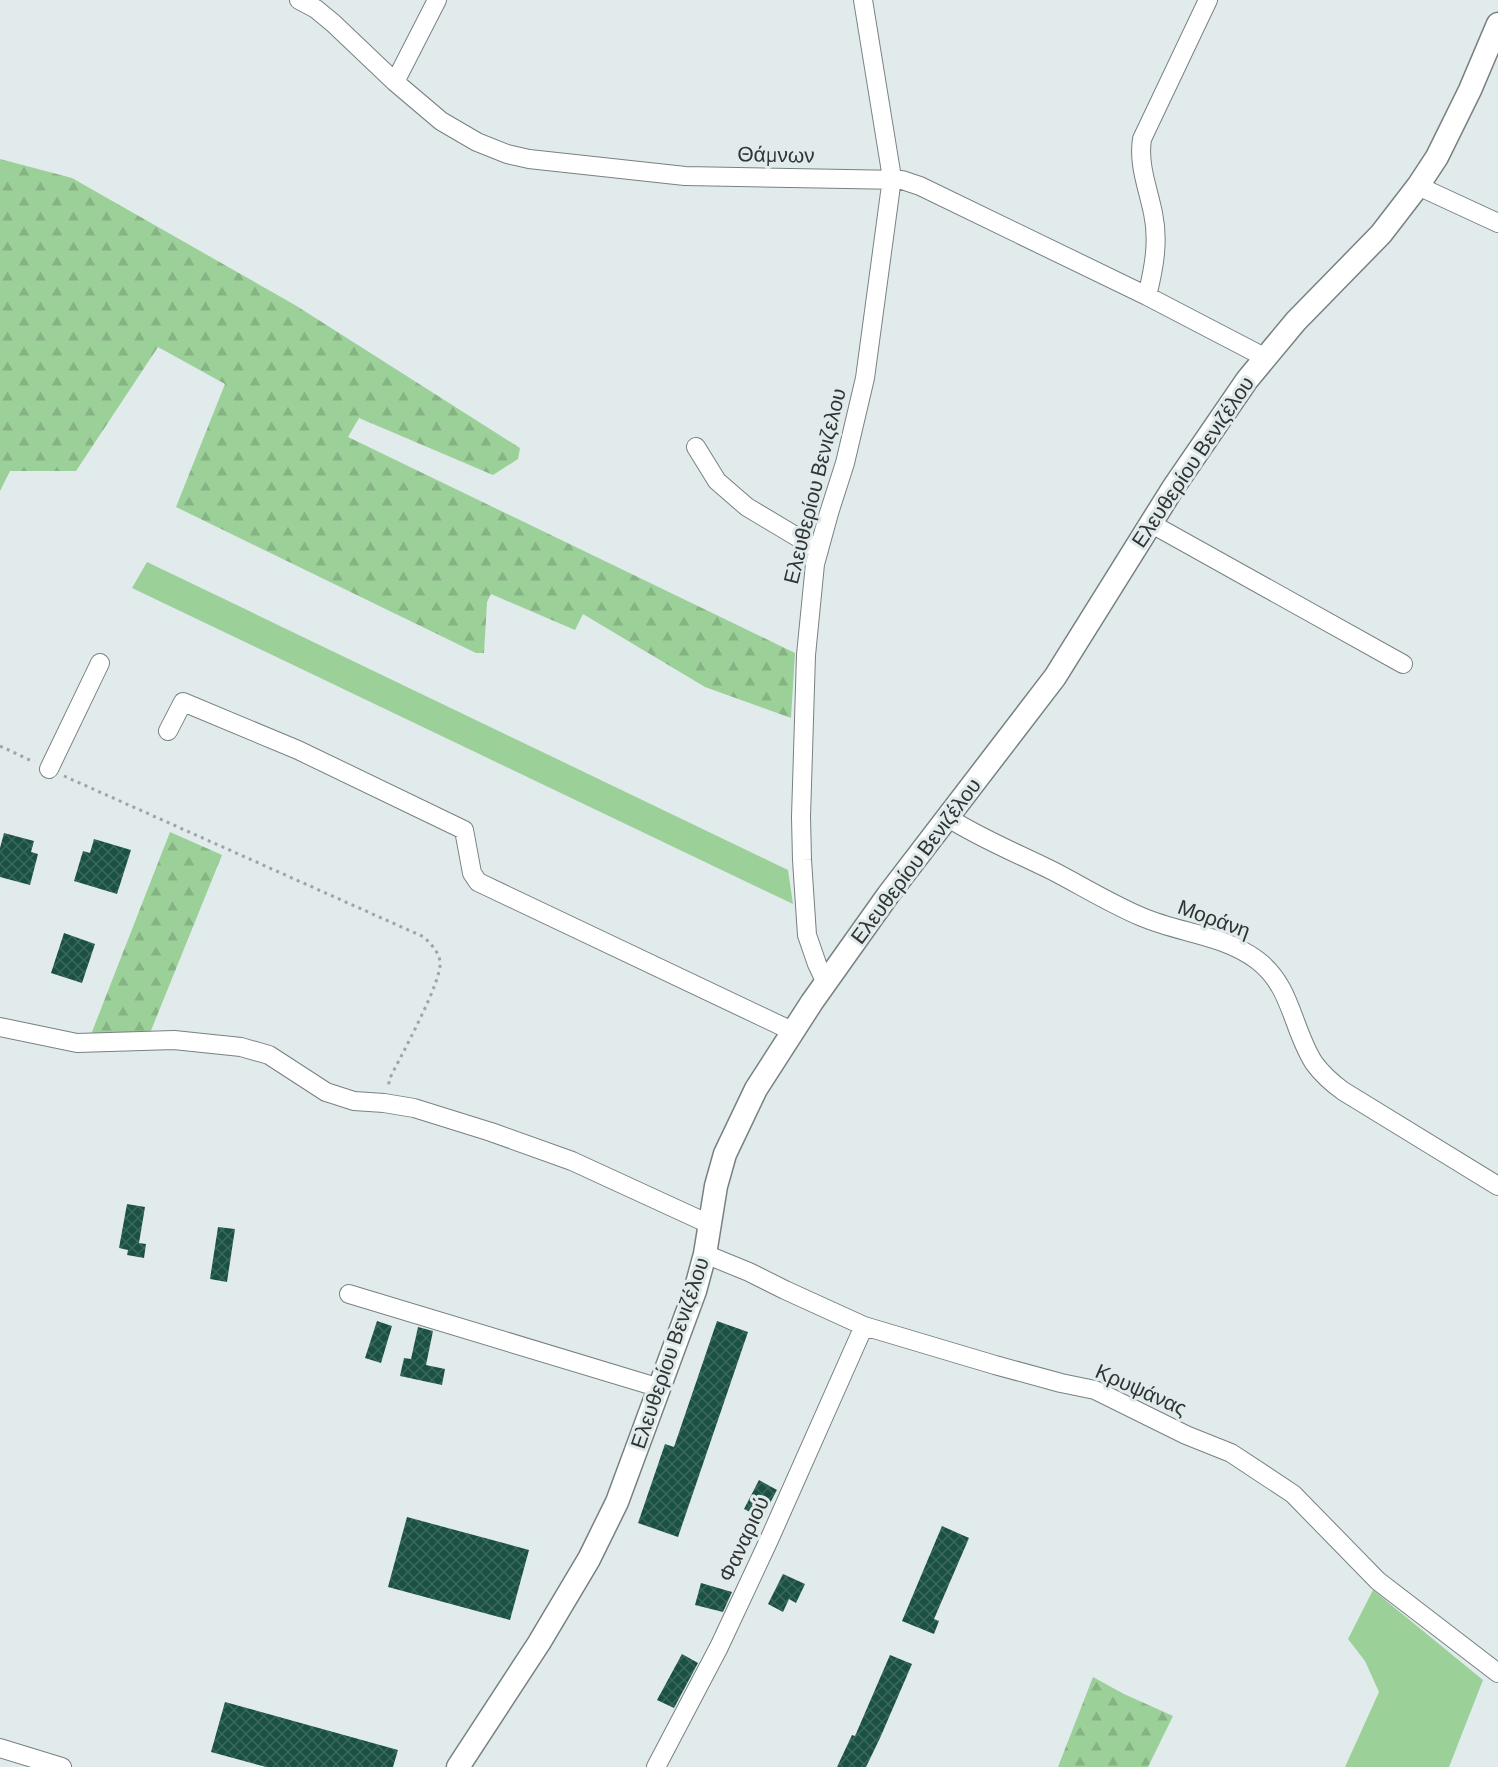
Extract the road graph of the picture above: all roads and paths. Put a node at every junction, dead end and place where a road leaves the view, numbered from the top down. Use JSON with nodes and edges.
{"nodes":[{"id":1,"x":299,"y":0,"type":"edge"},
{"id":2,"x":436,"y":0,"type":"edge"},
{"id":3,"x":863,"y":0,"type":"edge"},
{"id":4,"x":1208,"y":0,"type":"edge"},
{"id":5,"x":1498,"y":24,"type":"edge"},
{"id":6,"x":395,"y":82,"type":"junction"},
{"id":7,"x":892,"y":178,"type":"junction"},
{"id":8,"x":1418,"y":186,"type":"junction"},
{"id":9,"x":1498,"y":223,"type":"edge"},
{"id":10,"x":1147,"y":296,"type":"junction"},
{"id":11,"x":1266,"y":358,"type":"junction"},
{"id":12,"x":696,"y":447,"type":"dead end"},
{"id":13,"x":1150,"y":524,"type":"junction"},
{"id":14,"x":819,"y":550,"type":"junction"},
{"id":15,"x":100,"y":663,"type":"dead end"},
{"id":16,"x":1403,"y":664,"type":"dead end"},
{"id":17,"x":168,"y":731,"type":"dead end"},
{"id":18,"x":0,"y":746,"type":"edge"},
{"id":19,"x":49,"y":769,"type":"junction"},
{"id":20,"x":947,"y":817,"type":"junction"},
{"id":21,"x":826,"y":983,"type":"junction"},
{"id":22,"x":0,"y":1028,"type":"edge"},
{"id":23,"x":792,"y":1031,"type":"junction"},
{"id":24,"x":384,"y":1103,"type":"junction"},
{"id":25,"x":1498,"y":1186,"type":"edge"},
{"id":26,"x":709,"y":1224,"type":"junction"},
{"id":27,"x":705,"y":1254,"type":"junction"},
{"id":28,"x":350,"y":1294,"type":"dead end"},
{"id":29,"x":864,"y":1326,"type":"junction"},
{"id":30,"x":660,"y":1388,"type":"junction"},
{"id":31,"x":1498,"y":1673,"type":"edge"},
{"id":32,"x":0,"y":1748,"type":"edge"},
{"id":33,"x":62,"y":1767,"type":"edge"},
{"id":34,"x":458,"y":1767,"type":"edge"},
{"id":35,"x":656,"y":1767,"type":"edge"}],
"edges":[{"from":1,"to":6,"type":"street","name":"Θάμνων"},
{"from":2,"to":6,"type":"street"},
{"from":3,"to":7,"type":"street","name":"Ελευθερίου Βενιζελου"},
{"from":4,"to":10,"type":"street"},
{"from":5,"to":8,"type":"main road","name":"Ελευθερίου Βενιζέλου"},
{"from":6,"to":7,"type":"street","name":"Θάμνων"},
{"from":7,"to":10,"type":"street","name":"Θάμνων"},
{"from":7,"to":14,"type":"street","name":"Ελευθερίου Βενιζελου"},
{"from":8,"to":9,"type":"street"},
{"from":8,"to":11,"type":"main road","name":"Ελευθερίου Βενιζέλου"},
{"from":10,"to":11,"type":"street","name":"Θάμνων"},
{"from":11,"to":13,"type":"main road","name":"Ελευθερίου Βενιζέλου"},
{"from":12,"to":14,"type":"street"},
{"from":13,"to":16,"type":"street"},
{"from":13,"to":20,"type":"main road","name":"Ελευθερίου Βενιζέλου"},
{"from":14,"to":21,"type":"street","name":"Ελευθερίου Βενιζελου"},
{"from":15,"to":19,"type":"street"},
{"from":17,"to":23,"type":"street"},
{"from":18,"to":19,"type":"path"},
{"from":19,"to":24,"type":"path"},
{"from":20,"to":21,"type":"main road","name":"Ελευθερίου Βενιζέλου"},
{"from":20,"to":25,"type":"street","name":"Μοράνη"},
{"from":21,"to":23,"type":"main road","name":"Ελευθερίου Βενιζέλου"},
{"from":22,"to":24,"type":"street"},
{"from":23,"to":26,"type":"main road","name":"Ελευθερίου Βενιζέλου"},
{"from":24,"to":26,"type":"street"},
{"from":26,"to":27,"type":"main road","name":"Ελευθερίου Βενιζέλου"},
{"from":27,"to":29,"type":"street","name":"Κρυψάνας"},
{"from":27,"to":30,"type":"main road","name":"Ελευθερίου Βενιζέλου"},
{"from":28,"to":30,"type":"street"},
{"from":29,"to":31,"type":"street","name":"Κρυψάνας"},
{"from":29,"to":35,"type":"street","name":"Φαναριού"},
{"from":30,"to":34,"type":"main road","name":"Ελευθερίου Βενιζέλου"},
{"from":32,"to":33,"type":"street"}]}
